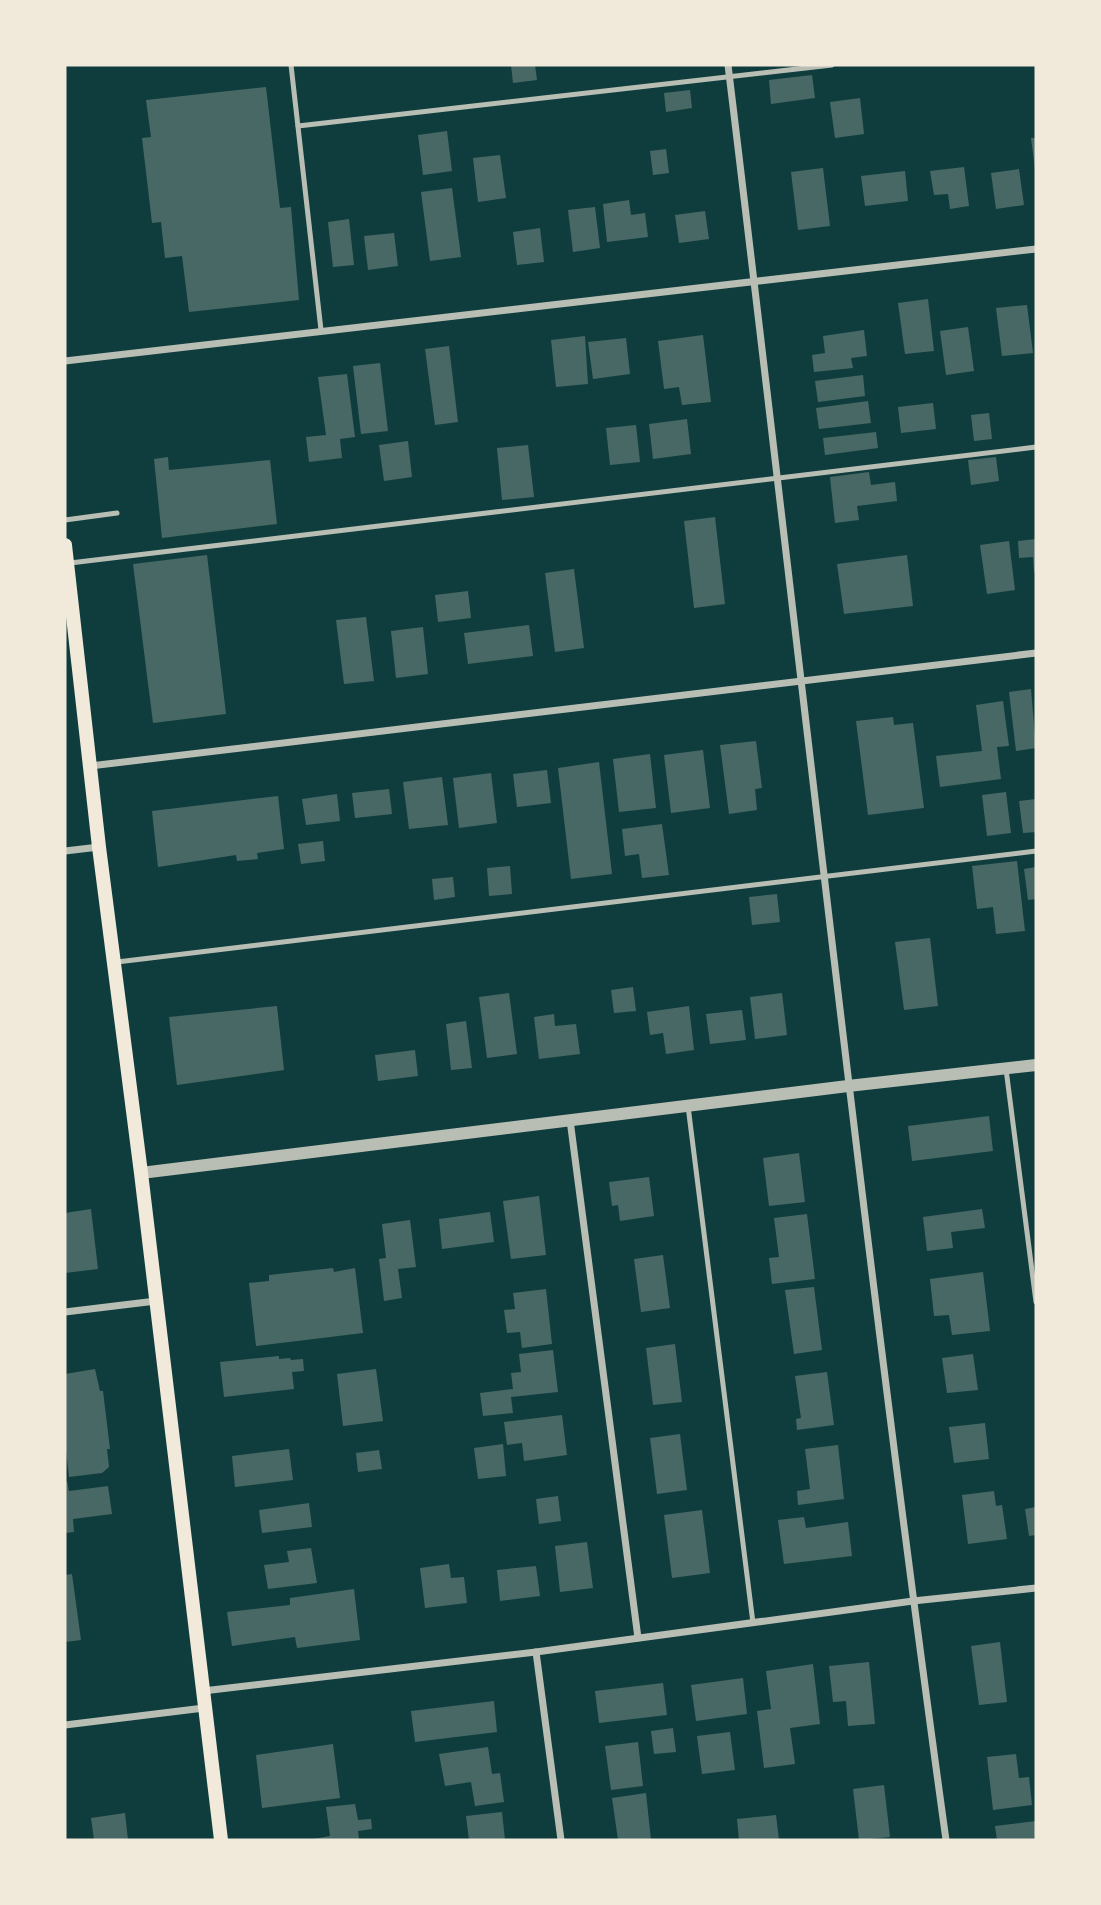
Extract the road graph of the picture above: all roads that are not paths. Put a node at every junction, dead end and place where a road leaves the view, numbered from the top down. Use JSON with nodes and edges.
{"nodes":[{"id":1,"x":291,"y":65,"type":"edge"},
{"id":2,"x":728,"y":65,"type":"edge"},
{"id":3,"x":832,"y":65,"type":"edge"},
{"id":4,"x":730,"y":77,"type":"junction"},
{"id":5,"x":298,"y":126,"type":"junction"},
{"id":6,"x":1036,"y":249,"type":"edge"},
{"id":7,"x":754,"y":283,"type":"junction"},
{"id":8,"x":321,"y":330,"type":"junction"},
{"id":9,"x":65,"y":361,"type":"edge"},
{"id":10,"x":1036,"y":447,"type":"edge"},
{"id":11,"x":776,"y":477,"type":"junction"},
{"id":12,"x":117,"y":513,"type":"dead end"},
{"id":13,"x":65,"y":520,"type":"edge"},
{"id":14,"x":65,"y":545,"type":"edge"},
{"id":15,"x":67,"y":563,"type":"junction"},
{"id":16,"x":70,"y":636,"type":"edge"},
{"id":17,"x":1036,"y":653,"type":"edge"},
{"id":18,"x":800,"y":682,"type":"junction"},
{"id":19,"x":90,"y":766,"type":"junction"},
{"id":20,"x":99,"y":847,"type":"junction"},
{"id":21,"x":65,"y":851,"type":"edge"},
{"id":22,"x":1036,"y":851,"type":"edge"},
{"id":23,"x":823,"y":877,"type":"junction"},
{"id":24,"x":114,"y":962,"type":"junction"},
{"id":25,"x":1036,"y":1065,"type":"edge"},
{"id":26,"x":1006,"y":1069,"type":"junction"},
{"id":27,"x":848,"y":1086,"type":"junction"},
{"id":28,"x":688,"y":1105,"type":"junction"},
{"id":29,"x":570,"y":1120,"type":"junction"},
{"id":30,"x":141,"y":1173,"type":"junction"},
{"id":31,"x":156,"y":1301,"type":"junction"},
{"id":32,"x":1036,"y":1302,"type":"edge"},
{"id":33,"x":65,"y":1312,"type":"edge"},
{"id":34,"x":1036,"y":1588,"type":"edge"},
{"id":35,"x":913,"y":1601,"type":"junction"},
{"id":36,"x":753,"y":1623,"type":"junction"},
{"id":37,"x":638,"y":1638,"type":"junction"},
{"id":38,"x":536,"y":1652,"type":"junction"},
{"id":39,"x":202,"y":1691,"type":"junction"},
{"id":40,"x":204,"y":1707,"type":"junction"},
{"id":41,"x":65,"y":1725,"type":"edge"},
{"id":42,"x":221,"y":1840,"type":"edge"},
{"id":43,"x":561,"y":1840,"type":"edge"},
{"id":44,"x":946,"y":1840,"type":"edge"}],
"edges":[{"from":1,"to":5,"type":"lane"},
{"from":2,"to":4,"type":"street"},
{"from":3,"to":4,"type":"lane"},
{"from":4,"to":5,"type":"lane"},
{"from":4,"to":7,"type":"street"},
{"from":5,"to":8,"type":"lane"},
{"from":6,"to":7,"type":"street"},
{"from":7,"to":8,"type":"street"},
{"from":7,"to":11,"type":"street"},
{"from":8,"to":9,"type":"street"},
{"from":10,"to":11,"type":"lane"},
{"from":11,"to":15,"type":"lane"},
{"from":11,"to":18,"type":"street"},
{"from":12,"to":13,"type":"lane"},
{"from":14,"to":15,"type":"main road"},
{"from":15,"to":16,"type":"main road"},
{"from":16,"to":19,"type":"main road"},
{"from":17,"to":18,"type":"street"},
{"from":18,"to":19,"type":"street"},
{"from":18,"to":23,"type":"street"},
{"from":19,"to":20,"type":"main road"},
{"from":20,"to":21,"type":"street"},
{"from":20,"to":24,"type":"main road"},
{"from":22,"to":23,"type":"lane"},
{"from":23,"to":24,"type":"lane"},
{"from":23,"to":27,"type":"street"},
{"from":24,"to":30,"type":"main road"},
{"from":25,"to":26,"type":"street"},
{"from":26,"to":27,"type":"street"},
{"from":26,"to":32,"type":"lane"},
{"from":27,"to":28,"type":"street"},
{"from":27,"to":35,"type":"street"},
{"from":28,"to":29,"type":"street"},
{"from":28,"to":36,"type":"lane"},
{"from":29,"to":30,"type":"street"},
{"from":29,"to":37,"type":"street"},
{"from":30,"to":31,"type":"main road"},
{"from":31,"to":33,"type":"street"},
{"from":31,"to":39,"type":"main road"},
{"from":34,"to":35,"type":"street"},
{"from":35,"to":36,"type":"street"},
{"from":35,"to":44,"type":"street"},
{"from":36,"to":37,"type":"street"},
{"from":37,"to":38,"type":"street"},
{"from":38,"to":39,"type":"street"},
{"from":38,"to":43,"type":"street"},
{"from":39,"to":40,"type":"main road"},
{"from":40,"to":41,"type":"street"},
{"from":40,"to":42,"type":"main road"}]}
